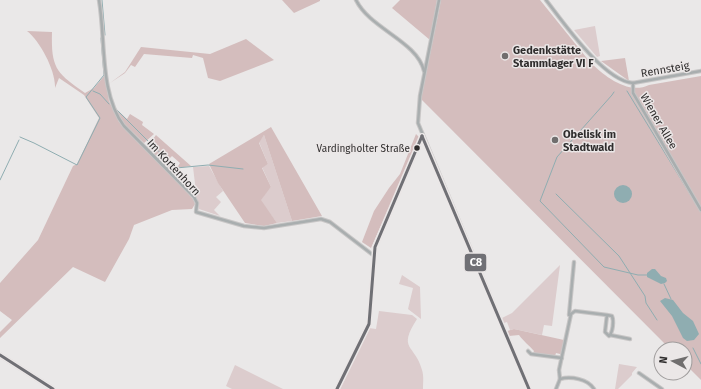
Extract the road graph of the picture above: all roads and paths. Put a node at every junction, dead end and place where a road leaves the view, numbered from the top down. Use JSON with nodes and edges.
{"nodes":[{"id":1,"x":98,"y":0,"type":"edge"},
{"id":2,"x":356,"y":0,"type":"edge"},
{"id":3,"x":439,"y":0,"type":"edge"},
{"id":4,"x":546,"y":0,"type":"edge"},
{"id":5,"x":422,"y":62,"type":"junction"},
{"id":6,"x":427,"y":62,"type":"junction"},
{"id":7,"x":701,"y":71,"type":"edge"},
{"id":8,"x":425,"y":74,"type":"junction"},
{"id":9,"x":633,"y":83,"type":"junction"},
{"id":10,"x":422,"y":136,"type":"junction"},
{"id":11,"x":701,"y":210,"type":"edge"},
{"id":12,"x":373,"y":255,"type":"junction"},
{"id":13,"x":574,"y":262,"type":"dead end"},
{"id":14,"x":607,"y":315,"type":"junction"},
{"id":15,"x":569,"y":318,"type":"junction"},
{"id":16,"x":610,"y":335,"type":"junction"},
{"id":17,"x":630,"y":339,"type":"dead end"},
{"id":18,"x":528,"y":351,"type":"dead end"},
{"id":19,"x":0,"y":355,"type":"edge"},
{"id":20,"x":562,"y":358,"type":"junction"},
{"id":21,"x":639,"y":373,"type":"dead end"},
{"id":22,"x":560,"y":379,"type":"junction"},
{"id":23,"x":53,"y":389,"type":"edge"},
{"id":24,"x":337,"y":389,"type":"edge"},
{"id":25,"x":529,"y":389,"type":"edge"},
{"id":26,"x":556,"y":389,"type":"edge"},
{"id":27,"x":594,"y":389,"type":"edge"},
{"id":28,"x":662,"y":389,"type":"edge"}],
"edges":[{"from":1,"to":12,"type":"street","name":"Im Kortenhorn"},
{"from":2,"to":5,"type":"street"},
{"from":3,"to":6,"type":"street"},
{"from":4,"to":9,"type":"street","name":"Wiener Allee"},
{"from":5,"to":6,"type":"street"},
{"from":5,"to":8,"type":"street"},
{"from":6,"to":8,"type":"street"},
{"from":7,"to":9,"type":"street","name":"Rennsteig"},
{"from":8,"to":10,"type":"street"},
{"from":9,"to":11,"type":"street","name":"Wiener Allee"},
{"from":10,"to":12,"type":"street"},
{"from":10,"to":25,"type":"street"},
{"from":12,"to":24,"type":"street"},
{"from":13,"to":15,"type":"street"},
{"from":14,"to":15,"type":"street"},
{"from":14,"to":16,"type":"street"},
{"from":14,"to":16,"type":"street"},
{"from":15,"to":20,"type":"street"},
{"from":16,"to":17,"type":"street"},
{"from":18,"to":20,"type":"street"},
{"from":19,"to":23,"type":"street"},
{"from":20,"to":22,"type":"street"},
{"from":21,"to":28,"type":"street"},
{"from":22,"to":26,"type":"street"},
{"from":22,"to":27,"type":"street"}]}
